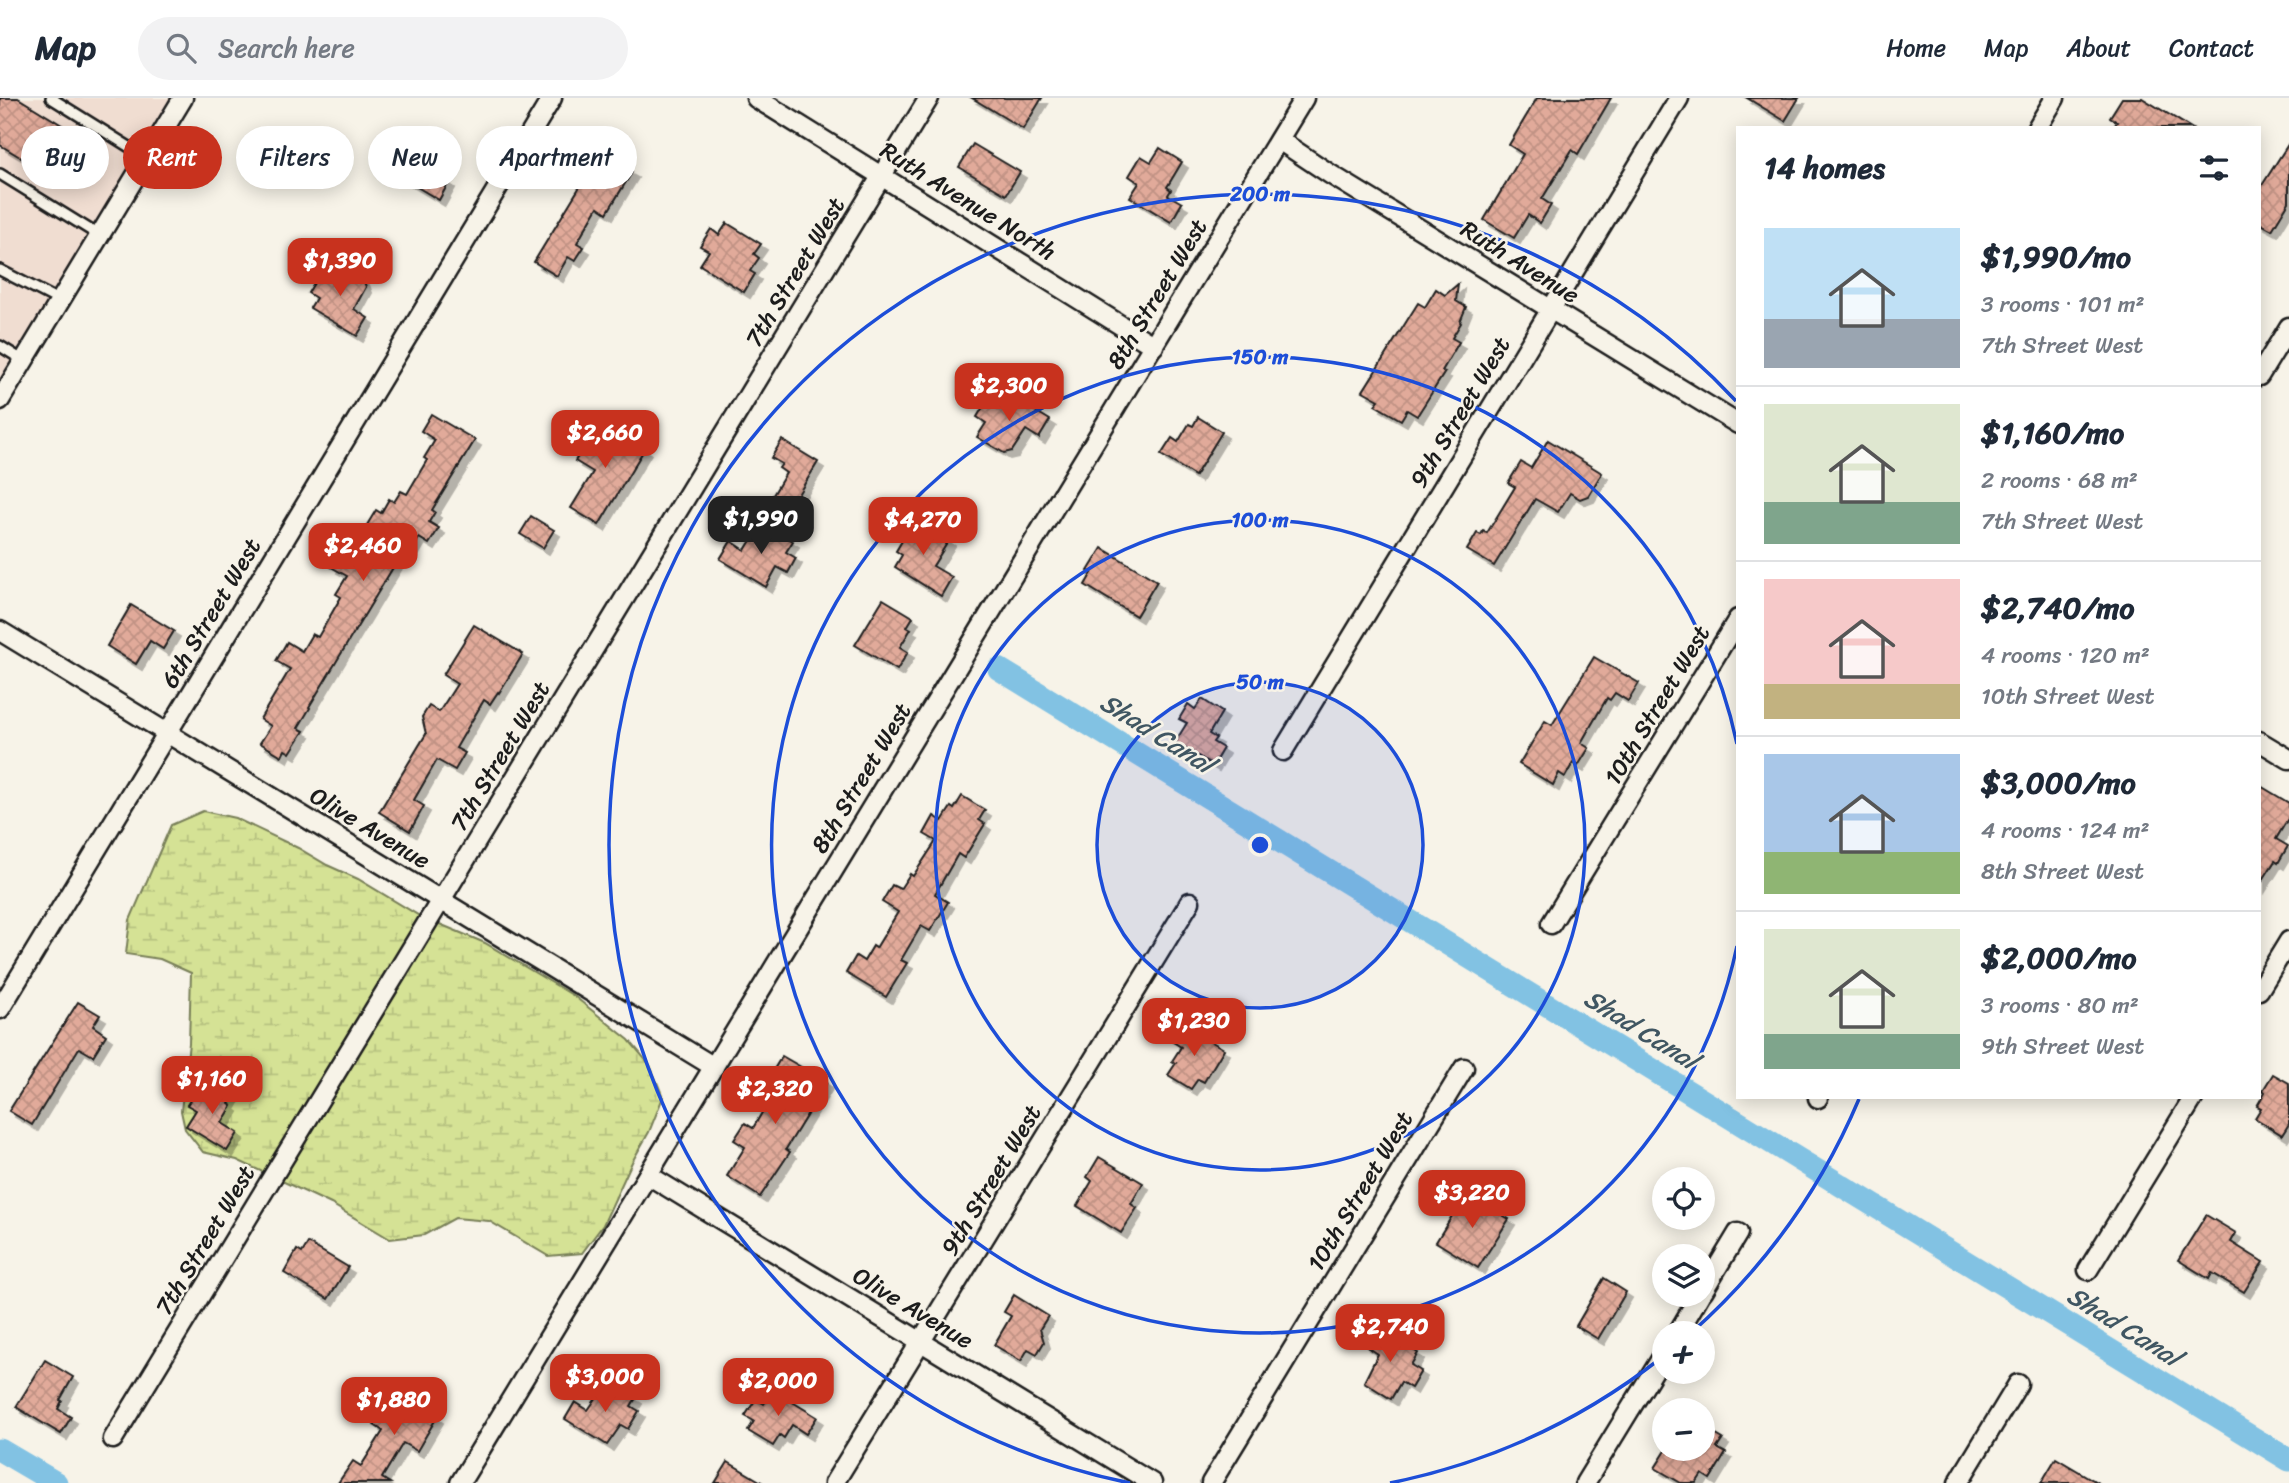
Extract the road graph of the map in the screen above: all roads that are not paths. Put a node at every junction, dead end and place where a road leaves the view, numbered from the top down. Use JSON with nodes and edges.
{"nodes":[{"id":1,"x":51,"y":98,"type":"edge"},
{"id":2,"x":183,"y":98,"type":"edge"},
{"id":3,"x":552,"y":98,"type":"edge"},
{"id":4,"x":755,"y":98,"type":"edge"},
{"id":5,"x":929,"y":98,"type":"edge"},
{"id":6,"x":1304,"y":98,"type":"edge"},
{"id":7,"x":1679,"y":98,"type":"edge"},
{"id":8,"x":2055,"y":98,"type":"edge"},
{"id":9,"x":166,"y":126,"type":"edge"},
{"id":10,"x":2038,"y":126,"type":"edge"},
{"id":11,"x":1279,"y":140,"type":"junction"},
{"id":12,"x":123,"y":143,"type":"edge"},
{"id":13,"x":0,"y":174,"type":"edge"},
{"id":14,"x":882,"y":176,"type":"junction"},
{"id":15,"x":128,"y":189,"type":"edge"},
{"id":16,"x":100,"y":236,"type":"junction"},
{"id":17,"x":0,"y":270,"type":"edge"},
{"id":18,"x":60,"y":301,"type":"junction"},
{"id":19,"x":1551,"y":310,"type":"junction"},
{"id":20,"x":2289,"y":327,"type":"edge"},
{"id":21,"x":1154,"y":345,"type":"junction"},
{"id":22,"x":0,"y":346,"type":"edge"},
{"id":23,"x":24,"y":361,"type":"junction"},
{"id":24,"x":2261,"y":373,"type":"edge"},
{"id":25,"x":0,"y":400,"type":"edge"},
{"id":26,"x":1736,"y":423,"type":"edge"},
{"id":27,"x":1736,"y":622,"type":"edge"},
{"id":28,"x":0,"y":631,"type":"edge"},
{"id":29,"x":167,"y":733,"type":"junction"},
{"id":30,"x":2261,"y":742,"type":"edge"},
{"id":31,"x":1283,"y":751,"type":"dead end"},
{"id":32,"x":2289,"y":759,"type":"edge"},
{"id":33,"x":441,"y":900,"type":"junction"},
{"id":34,"x":1190,"y":902,"type":"dead end"},
{"id":35,"x":1551,"y":924,"type":"dead end"},
{"id":36,"x":2289,"y":941,"type":"edge"},
{"id":37,"x":2261,"y":987,"type":"edge"},
{"id":38,"x":0,"y":1009,"type":"edge"},
{"id":39,"x":714,"y":1067,"type":"junction"},
{"id":40,"x":1464,"y":1068,"type":"dead end"},
{"id":41,"x":2193,"y":1099,"type":"edge"},
{"id":42,"x":648,"y":1175,"type":"junction"},
{"id":43,"x":1738,"y":1233,"type":"dead end"},
{"id":44,"x":2088,"y":1270,"type":"dead end"},
{"id":45,"x":1715,"y":1271,"type":"edge"},
{"id":46,"x":921,"y":1342,"type":"junction"},
{"id":47,"x":1652,"y":1374,"type":"edge"},
{"id":48,"x":2018,"y":1384,"type":"dead end"},
{"id":49,"x":113,"y":1439,"type":"dead end"},
{"id":50,"x":460,"y":1483,"type":"edge"},
{"id":51,"x":834,"y":1483,"type":"edge"},
{"id":52,"x":1152,"y":1483,"type":"edge"},
{"id":53,"x":1211,"y":1483,"type":"edge"},
{"id":54,"x":1586,"y":1483,"type":"edge"},
{"id":55,"x":1958,"y":1483,"type":"edge"}],
"edges":[{"from":1,"to":12,"type":"lane"},
{"from":2,"to":9,"type":"street"},
{"from":3,"to":29,"type":"street","name":"6th Street West"},
{"from":4,"to":14,"type":"street","name":"Ruth Avenue North"},
{"from":5,"to":14,"type":"street","name":"7th Street West"},
{"from":6,"to":11,"type":"street","name":"8th Street West"},
{"from":7,"to":19,"type":"street","name":"9th Street West"},
{"from":8,"to":10,"type":"street"},
{"from":11,"to":19,"type":"street","name":"Ruth Avenue"},
{"from":11,"to":21,"type":"street","name":"8th Street West"},
{"from":13,"to":16,"type":"lane"},
{"from":14,"to":21,"type":"street","name":"Ruth Avenue North"},
{"from":14,"to":33,"type":"street","name":"7th Street West"},
{"from":15,"to":16,"type":"street"},
{"from":16,"to":18,"type":"street"},
{"from":17,"to":18,"type":"lane"},
{"from":18,"to":23,"type":"street"},
{"from":19,"to":26,"type":"street","name":"Ruth Avenue"},
{"from":19,"to":31,"type":"street","name":"9th Street West"},
{"from":20,"to":24,"type":"street"},
{"from":21,"to":39,"type":"street","name":"8th Street West"},
{"from":22,"to":23,"type":"lane"},
{"from":23,"to":25,"type":"street"},
{"from":27,"to":35,"type":"street","name":"10th Street West"},
{"from":28,"to":29,"type":"street","name":"Olive Avenue"},
{"from":29,"to":33,"type":"street","name":"Olive Avenue"},
{"from":29,"to":38,"type":"street","name":"6th Street West"},
{"from":30,"to":32,"type":"street"},
{"from":33,"to":39,"type":"street","name":"Olive Avenue"},
{"from":33,"to":49,"type":"street","name":"7th Street West"},
{"from":34,"to":46,"type":"street","name":"9th Street West"},
{"from":36,"to":37,"type":"street"},
{"from":39,"to":42,"type":"street","name":"8th Street West"},
{"from":40,"to":53,"type":"street","name":"10th Street West"},
{"from":41,"to":44,"type":"street"},
{"from":42,"to":46,"type":"street","name":"Olive Avenue"},
{"from":42,"to":50,"type":"street","name":"8th Street West"},
{"from":43,"to":45,"type":"street"},
{"from":46,"to":51,"type":"street","name":"9th Street West"},
{"from":46,"to":52,"type":"street","name":"Olive Avenue"},
{"from":47,"to":54,"type":"street"},
{"from":48,"to":55,"type":"street"}]}
